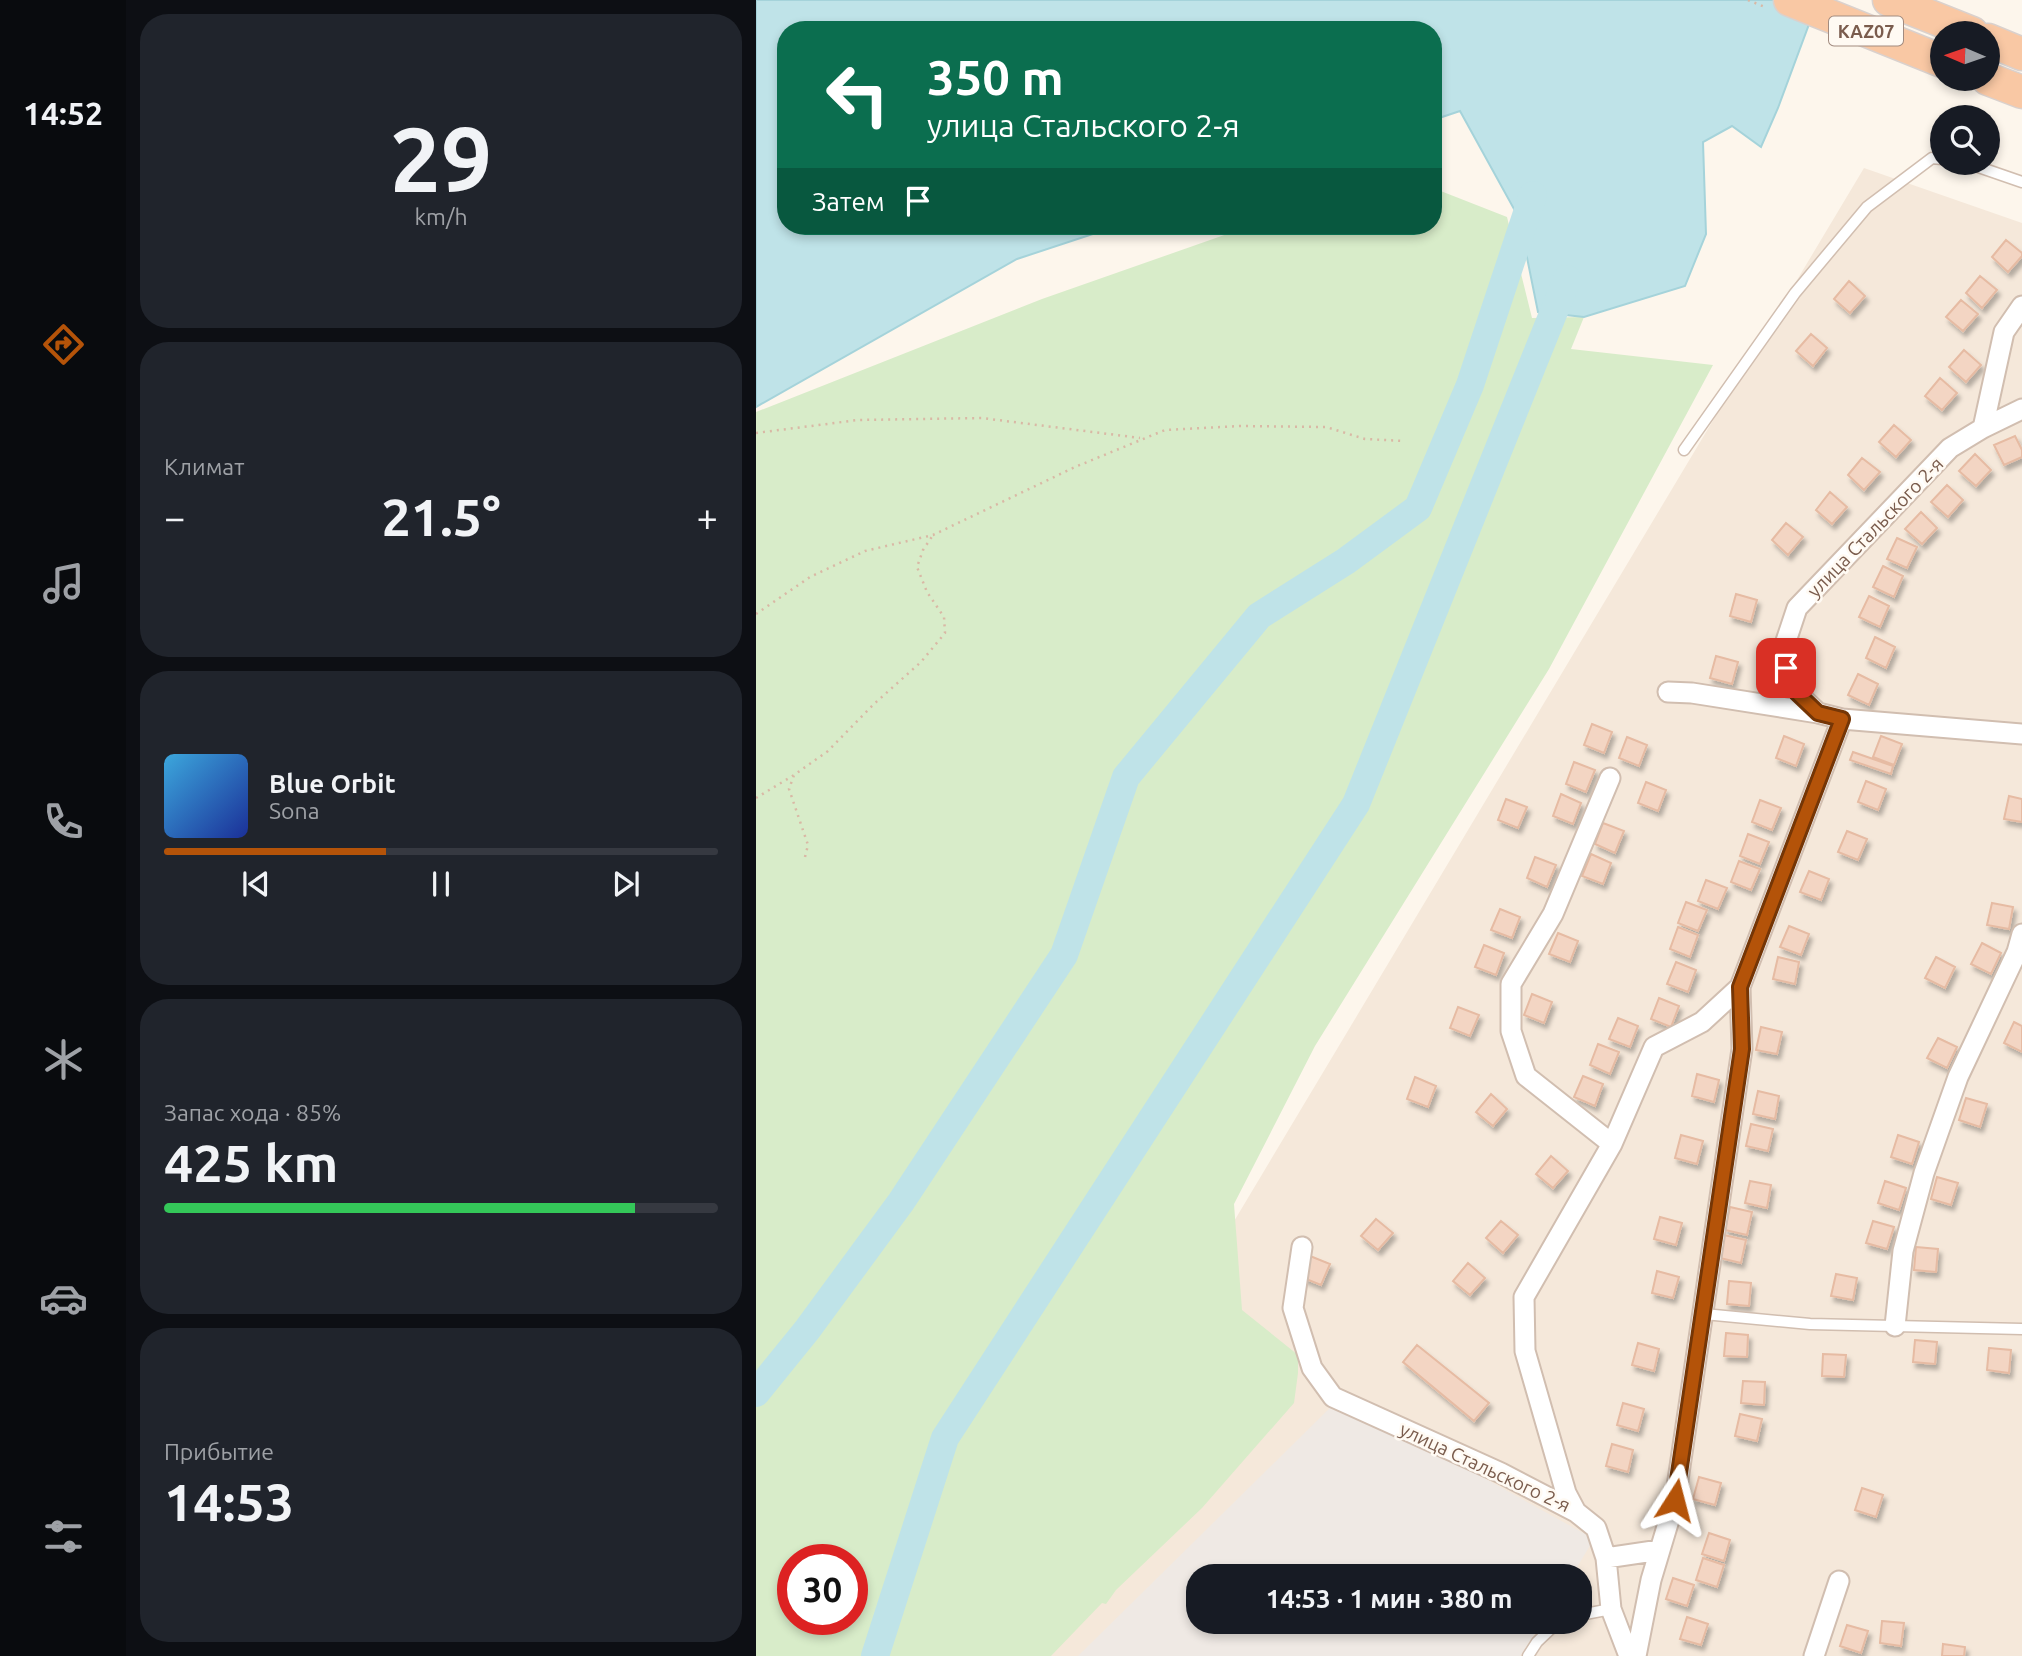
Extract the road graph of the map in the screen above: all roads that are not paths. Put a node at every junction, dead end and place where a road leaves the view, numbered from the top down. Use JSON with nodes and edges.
{"nodes":[{"id":1,"x":1790,"y":0,"type":"edge"},
{"id":2,"x":1889,"y":0,"type":"edge"},
{"id":3,"x":1942,"y":21,"type":"edge"},
{"id":4,"x":2000,"y":45,"type":"edge"},
{"id":5,"x":2022,"y":54,"type":"edge"},
{"id":6,"x":1930,"y":56,"type":"edge"},
{"id":7,"x":2000,"y":84,"type":"edge"},
{"id":8,"x":2022,"y":92,"type":"edge"},
{"id":9,"x":1930,"y":160,"type":"edge"},
{"id":10,"x":2000,"y":174,"type":"edge"},
{"id":11,"x":2022,"y":182,"type":"edge"},
{"id":12,"x":2022,"y":306,"type":"edge"},
{"id":13,"x":2022,"y":409,"type":"edge"},
{"id":14,"x":1983,"y":428,"type":"junction"},
{"id":15,"x":1684,"y":450,"type":"dead end"},
{"id":16,"x":1668,"y":692,"type":"dead end"},
{"id":17,"x":1818,"y":713,"type":"junction"},
{"id":18,"x":1842,"y":719,"type":"junction"},
{"id":19,"x":2022,"y":734,"type":"edge"},
{"id":20,"x":1610,"y":778,"type":"dead end"},
{"id":21,"x":2022,"y":934,"type":"edge"},
{"id":22,"x":1740,"y":987,"type":"junction"},
{"id":23,"x":1612,"y":1144,"type":"junction"},
{"id":24,"x":1302,"y":1247,"type":"dead end"},
{"id":25,"x":1704,"y":1314,"type":"junction"},
{"id":26,"x":1895,"y":1326,"type":"junction"},
{"id":27,"x":2022,"y":1329,"type":"edge"},
{"id":28,"x":1576,"y":1512,"type":"junction"},
{"id":29,"x":1660,"y":1550,"type":"junction"},
{"id":30,"x":1606,"y":1558,"type":"junction"},
{"id":31,"x":1839,"y":1581,"type":"dead end"},
{"id":32,"x":1611,"y":1609,"type":"junction"},
{"id":33,"x":1592,"y":1613,"type":"edge"},
{"id":34,"x":1545,"y":1634,"type":"edge"},
{"id":35,"x":1528,"y":1656,"type":"edge"},
{"id":36,"x":1629,"y":1656,"type":"edge"},
{"id":37,"x":1636,"y":1656,"type":"edge"},
{"id":38,"x":1814,"y":1656,"type":"edge"}],
"edges":[{"from":1,"to":6,"type":"highway","number":"KAZ07"},
{"from":2,"to":3,"type":"highway","number":"KAZ07"},
{"from":4,"to":5,"type":"highway"},
{"from":7,"to":8,"type":"highway"},
{"from":9,"to":15,"type":"lane"},
{"from":10,"to":11,"type":"lane"},
{"from":12,"to":14,"type":"street"},
{"from":13,"to":14,"type":"street","name":"улица Стальского 2-я"},
{"from":14,"to":17,"type":"street","name":"улица Стальского 2-я"},
{"from":16,"to":17,"type":"street"},
{"from":17,"to":18,"type":"street"},
{"from":18,"to":19,"type":"street"},
{"from":18,"to":22,"type":"street","name":"улица Стальского 2-я"},
{"from":20,"to":23,"type":"street"},
{"from":21,"to":26,"type":"street"},
{"from":22,"to":23,"type":"street","name":"улица Стальского 2-я"},
{"from":22,"to":25,"type":"street","name":"улица Стальского 2-я"},
{"from":23,"to":28,"type":"street","name":"улица Стальского 2-я"},
{"from":24,"to":28,"type":"street","name":"улица Стальского 2-я"},
{"from":25,"to":26,"type":"lane"},
{"from":25,"to":29,"type":"street","name":"улица Стальского 2-я"},
{"from":26,"to":27,"type":"lane"},
{"from":28,"to":30,"type":"street"},
{"from":29,"to":30,"type":"street"},
{"from":29,"to":37,"type":"street","name":"улица Стальского 2-я"},
{"from":30,"to":32,"type":"street"},
{"from":31,"to":38,"type":"street"},
{"from":32,"to":33,"type":"lane"},
{"from":32,"to":36,"type":"street"},
{"from":34,"to":35,"type":"lane"}]}
